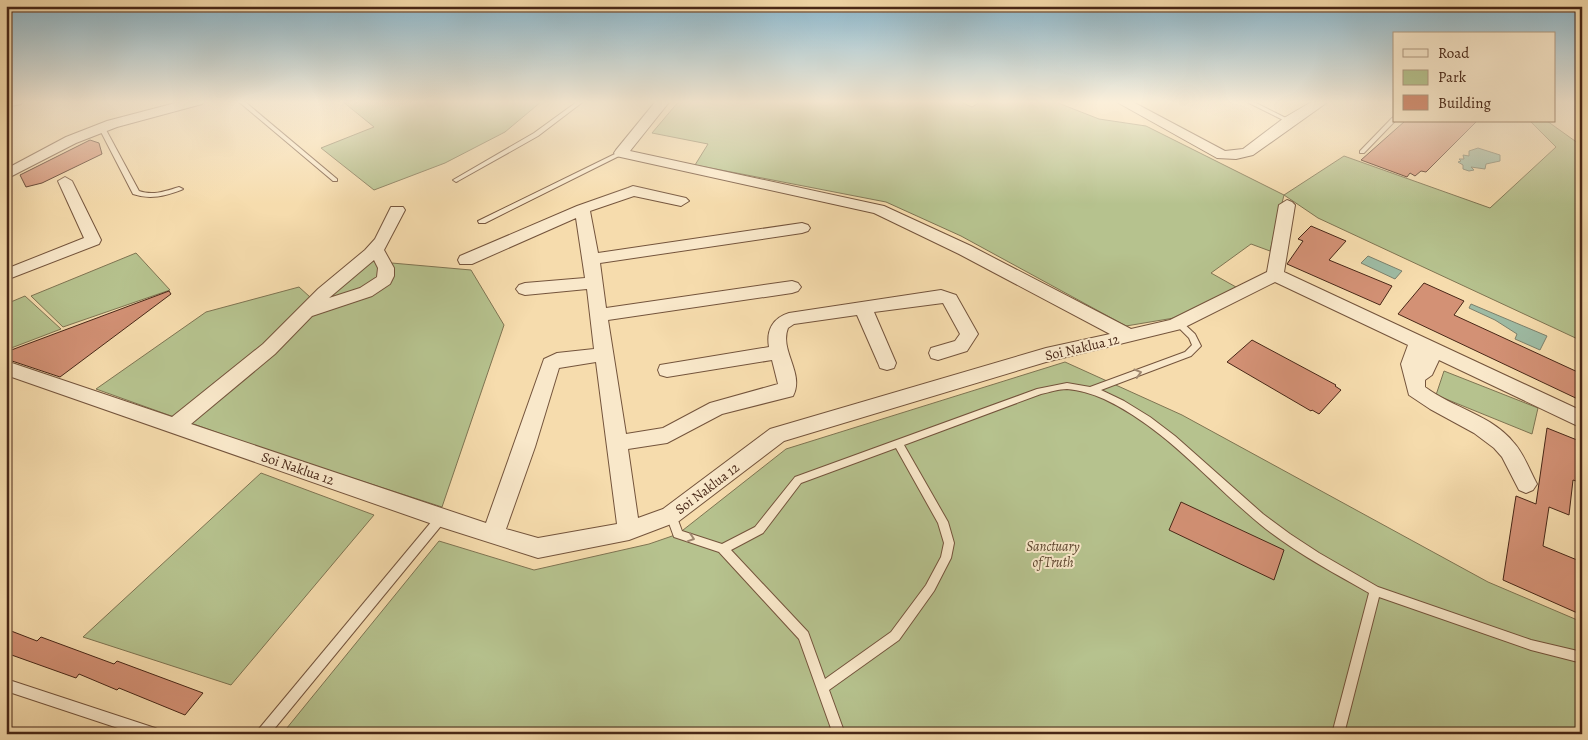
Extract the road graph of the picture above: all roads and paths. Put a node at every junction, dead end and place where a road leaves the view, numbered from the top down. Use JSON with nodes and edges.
{"nodes":[{"id":1,"x":83,"y":136,"type":"edge"},
{"id":2,"x":106,"y":136,"type":"edge"},
{"id":3,"x":282,"y":136,"type":"edge"},
{"id":4,"x":536,"y":136,"type":"edge"},
{"id":5,"x":635,"y":136,"type":"edge"},
{"id":6,"x":1186,"y":136,"type":"edge"},
{"id":7,"x":1270,"y":136,"type":"edge"},
{"id":8,"x":1378,"y":136,"type":"edge"},
{"id":9,"x":1362,"y":152,"type":"dead end"},
{"id":10,"x":621,"y":153,"type":"junction"},
{"id":11,"x":6,"y":175,"type":"edge"},
{"id":12,"x":335,"y":180,"type":"dead end"},
{"id":13,"x":456,"y":180,"type":"dead end"},
{"id":14,"x":65,"y":181,"type":"dead end"},
{"id":15,"x":179,"y":189,"type":"dead end"},
{"id":16,"x":681,"y":201,"type":"dead end"},
{"id":17,"x":1287,"y":205,"type":"dead end"},
{"id":18,"x":582,"y":209,"type":"junction"},
{"id":19,"x":397,"y":210,"type":"dead end"},
{"id":20,"x":482,"y":221,"type":"dead end"},
{"id":21,"x":802,"y":228,"type":"dead end"},
{"id":22,"x":374,"y":250,"type":"junction"},
{"id":23,"x":591,"y":259,"type":"junction"},
{"id":24,"x":466,"y":260,"type":"dead end"},
{"id":25,"x":6,"y":275,"type":"edge"},
{"id":26,"x":1275,"y":276,"type":"junction"},
{"id":27,"x":594,"y":283,"type":"junction"},
{"id":28,"x":792,"y":287,"type":"dead end"},
{"id":29,"x":525,"y":289,"type":"dead end"},
{"id":30,"x":863,"y":307,"type":"junction"},
{"id":31,"x":307,"y":311,"type":"junction"},
{"id":32,"x":599,"y":315,"type":"junction"},
{"id":33,"x":1178,"y":323,"type":"junction"},
{"id":34,"x":1129,"y":336,"type":"junction"},
{"id":35,"x":1426,"y":347,"type":"junction"},
{"id":36,"x":778,"y":352,"type":"junction"},
{"id":37,"x":938,"y":353,"type":"dead end"},
{"id":38,"x":604,"y":354,"type":"junction"},
{"id":39,"x":887,"y":363,"type":"dead end"},
{"id":40,"x":6,"y":368,"type":"edge"},
{"id":41,"x":667,"y":370,"type":"dead end"},
{"id":42,"x":1092,"y":390,"type":"junction"},
{"id":43,"x":1582,"y":420,"type":"edge"},
{"id":44,"x":175,"y":426,"type":"junction"},
{"id":45,"x":617,"y":443,"type":"junction"},
{"id":46,"x":899,"y":445,"type":"junction"},
{"id":47,"x":1526,"y":484,"type":"dead end"},
{"id":48,"x":671,"y":515,"type":"junction"},
{"id":49,"x":441,"y":518,"type":"junction"},
{"id":50,"x":629,"y":531,"type":"junction"},
{"id":51,"x":493,"y":534,"type":"junction"},
{"id":52,"x":723,"y":549,"type":"junction"},
{"id":53,"x":1374,"y":591,"type":"junction"},
{"id":54,"x":1582,"y":658,"type":"edge"},
{"id":55,"x":6,"y":685,"type":"edge"},
{"id":56,"x":823,"y":688,"type":"junction"},
{"id":57,"x":156,"y":734,"type":"edge"},
{"id":58,"x":262,"y":734,"type":"edge"},
{"id":59,"x":839,"y":734,"type":"edge"},
{"id":60,"x":1338,"y":734,"type":"edge"}],
"edges":[{"from":1,"to":11,"type":"street"},
{"from":2,"to":15,"type":"lane"},
{"from":3,"to":12,"type":"lane"},
{"from":4,"to":13,"type":"lane"},
{"from":5,"to":10,"type":"street"},
{"from":6,"to":7,"type":"street"},
{"from":8,"to":9,"type":"lane"},
{"from":10,"to":20,"type":"lane"},
{"from":10,"to":34,"type":"street"},
{"from":14,"to":25,"type":"street"},
{"from":16,"to":18,"type":"street"},
{"from":17,"to":26,"type":"street"},
{"from":18,"to":23,"type":"street"},
{"from":18,"to":24,"type":"street"},
{"from":19,"to":22,"type":"street"},
{"from":21,"to":23,"type":"street"},
{"from":22,"to":31,"type":"street"},
{"from":22,"to":31,"type":"street"},
{"from":23,"to":27,"type":"street"},
{"from":26,"to":33,"type":"street","name":"Soi Naklua 12"},
{"from":26,"to":35,"type":"street"},
{"from":27,"to":29,"type":"street"},
{"from":27,"to":32,"type":"street"},
{"from":28,"to":32,"type":"street"},
{"from":30,"to":36,"type":"street"},
{"from":30,"to":37,"type":"street"},
{"from":30,"to":39,"type":"street"},
{"from":31,"to":44,"type":"street"},
{"from":32,"to":38,"type":"street"},
{"from":33,"to":34,"type":"street","name":"Soi Naklua 12"},
{"from":42,"to":33,"type":"lane","one_way":true},
{"from":34,"to":48,"type":"street","name":"Soi Naklua 12"},
{"from":35,"to":43,"type":"street"},
{"from":35,"to":47,"type":"street"},
{"from":36,"to":41,"type":"street"},
{"from":36,"to":45,"type":"street"},
{"from":38,"to":45,"type":"street"},
{"from":38,"to":51,"type":"street"},
{"from":40,"to":44,"type":"street","name":"Soi Naklua 12"},
{"from":42,"to":46,"type":"lane"},
{"from":42,"to":53,"type":"lane"},
{"from":44,"to":49,"type":"street","name":"Soi Naklua 12"},
{"from":45,"to":50,"type":"street"},
{"from":46,"to":52,"type":"lane"},
{"from":46,"to":56,"type":"lane"},
{"from":48,"to":50,"type":"street","name":"Soi Naklua 12"},
{"from":48,"to":52,"type":"lane","one_way":true},
{"from":49,"to":51,"type":"street","name":"Soi Naklua 12"},
{"from":49,"to":58,"type":"lane"},
{"from":50,"to":51,"type":"street","name":"Soi Naklua 12"},
{"from":52,"to":56,"type":"lane"},
{"from":53,"to":54,"type":"lane"},
{"from":53,"to":60,"type":"lane"},
{"from":55,"to":57,"type":"lane"},
{"from":56,"to":59,"type":"lane"}]}
